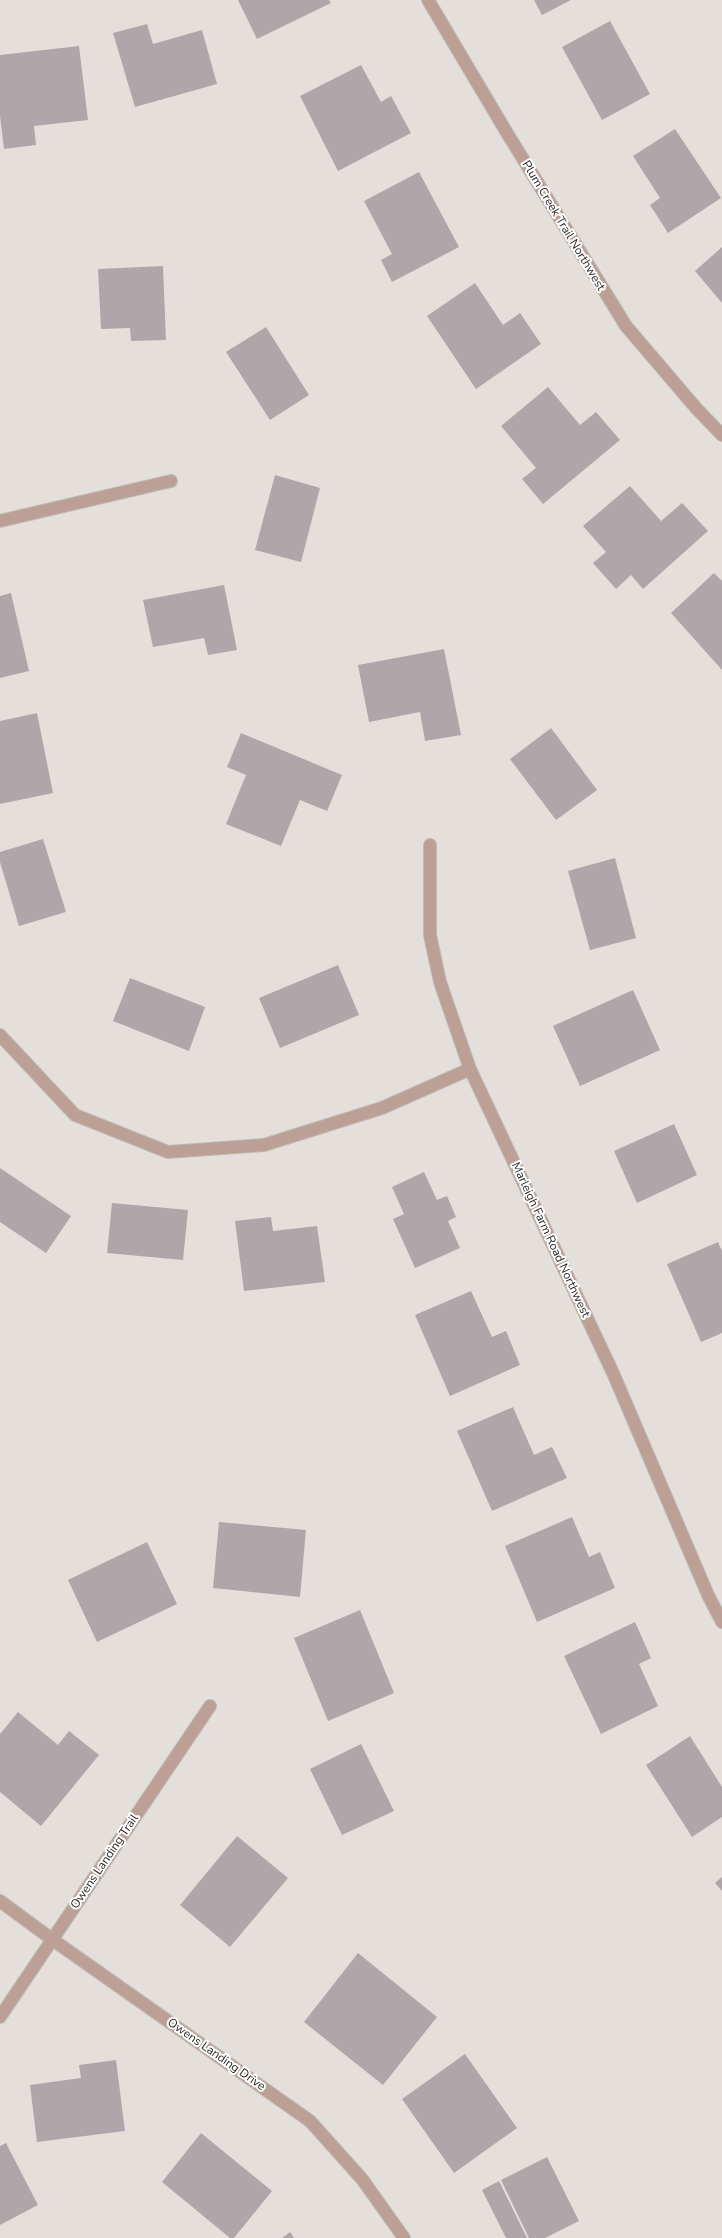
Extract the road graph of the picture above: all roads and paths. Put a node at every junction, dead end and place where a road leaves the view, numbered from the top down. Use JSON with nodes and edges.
{"nodes":[{"id":1,"x":428,"y":0,"type":"edge"},
{"id":2,"x":722,"y":435,"type":"edge"},
{"id":3,"x":171,"y":480,"type":"dead end"},
{"id":4,"x":0,"y":521,"type":"edge"},
{"id":5,"x":430,"y":845,"type":"dead end"},
{"id":6,"x":0,"y":1035,"type":"edge"},
{"id":7,"x":470,"y":1069,"type":"junction"},
{"id":8,"x":722,"y":1622,"type":"edge"},
{"id":9,"x":210,"y":1706,"type":"dead end"},
{"id":10,"x":0,"y":1901,"type":"edge"},
{"id":11,"x":53,"y":1940,"type":"junction"},
{"id":12,"x":0,"y":2017,"type":"edge"},
{"id":13,"x":404,"y":2238,"type":"edge"}],
"edges":[{"from":1,"to":2,"type":"street","name":"Plum Creek Trail Northwest"},
{"from":3,"to":4,"type":"street"},
{"from":5,"to":7,"type":"street","name":"Marleigh Farm Road Northwest"},
{"from":6,"to":7,"type":"street"},
{"from":7,"to":8,"type":"street","name":"Marleigh Farm Road Northwest"},
{"from":9,"to":11,"type":"street","name":"Owens Landing Trail"},
{"from":10,"to":11,"type":"street","name":"Owens Landing Drive"},
{"from":11,"to":12,"type":"street","name":"Owens Landing Trail"},
{"from":11,"to":13,"type":"street","name":"Owens Landing Drive"}]}
